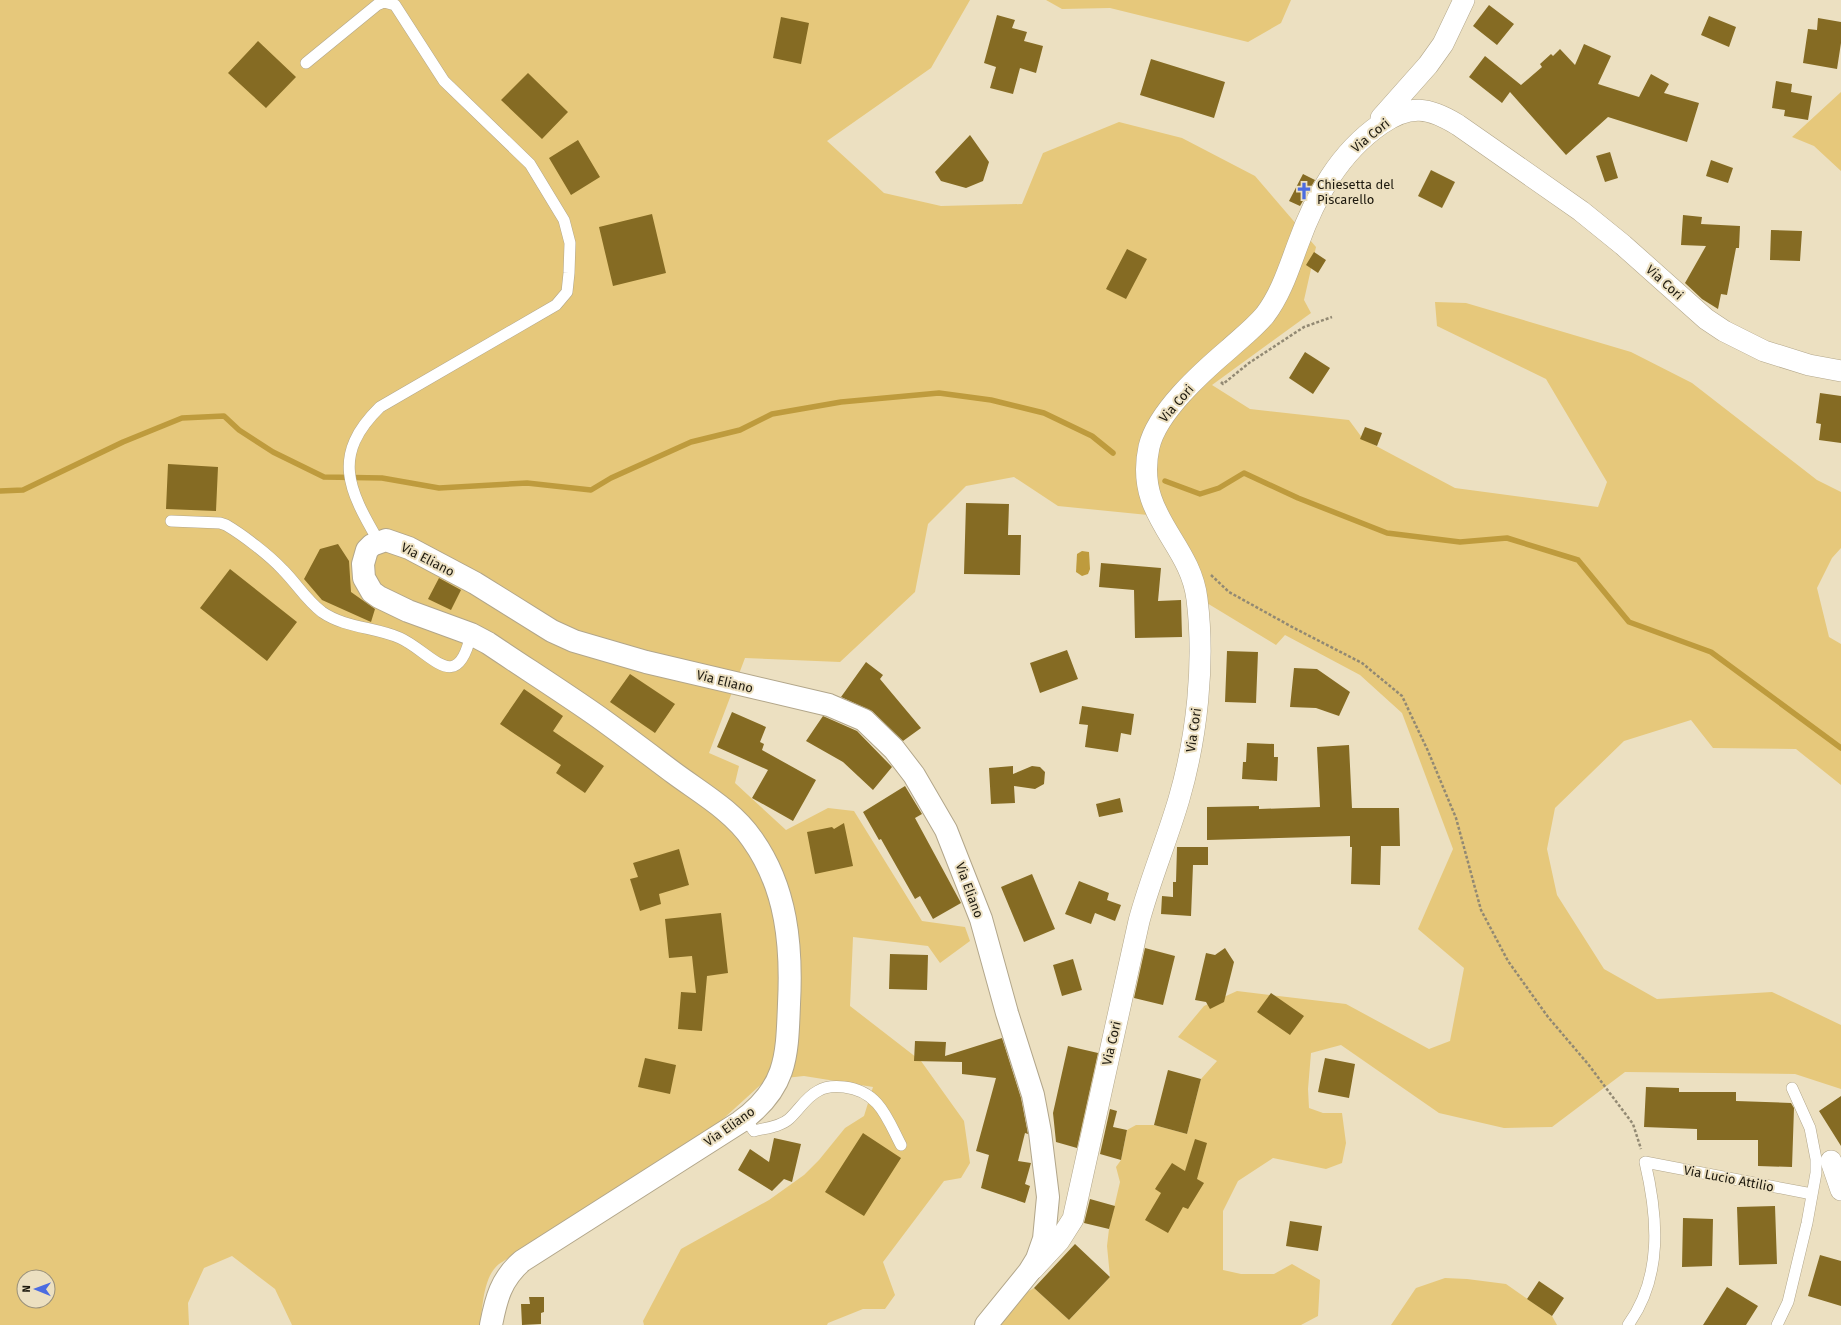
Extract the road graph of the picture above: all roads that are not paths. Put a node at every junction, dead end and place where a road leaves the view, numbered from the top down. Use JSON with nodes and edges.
{"nodes":[{"id":1,"x":1464,"y":0,"type":"edge"},
{"id":2,"x":306,"y":63,"type":"dead end"},
{"id":3,"x":1366,"y":136,"type":"junction"},
{"id":4,"x":1841,"y":371,"type":"edge"},
{"id":5,"x":171,"y":521,"type":"dead end"},
{"id":6,"x":379,"y":542,"type":"junction"},
{"id":7,"x":471,"y":634,"type":"junction"},
{"id":8,"x":1792,"y":1088,"type":"dead end"},
{"id":9,"x":745,"y":1118,"type":"junction"},
{"id":10,"x":901,"y":1145,"type":"dead end"},
{"id":11,"x":1831,"y":1161,"type":"dead end"},
{"id":12,"x":1841,"y":1190,"type":"edge"},
{"id":13,"x":1812,"y":1194,"type":"junction"},
{"id":14,"x":1029,"y":1272,"type":"junction"},
{"id":15,"x":491,"y":1325,"type":"edge"},
{"id":16,"x":986,"y":1325,"type":"edge"},
{"id":17,"x":1628,"y":1325,"type":"edge"},
{"id":18,"x":1777,"y":1325,"type":"edge"}],
"edges":[{"from":1,"to":3,"type":"street"},
{"from":2,"to":6,"type":"lane"},
{"from":3,"to":4,"type":"street","name":"Via Cori"},
{"from":3,"to":14,"type":"street","name":"Via Cori"},
{"from":5,"to":7,"type":"lane"},
{"from":6,"to":7,"type":"street","name":"Via Eliano"},
{"from":6,"to":14,"type":"street","name":"Via Eliano"},
{"from":7,"to":9,"type":"street","name":"Via Eliano"},
{"from":8,"to":13,"type":"lane"},
{"from":9,"to":10,"type":"lane"},
{"from":9,"to":15,"type":"street","name":"Via Eliano"},
{"from":11,"to":12,"type":"street"},
{"from":13,"to":17,"type":"lane","name":"Via Lucio Attilio"},
{"from":13,"to":18,"type":"lane"},
{"from":14,"to":16,"type":"street","name":"Via Eliano"}]}
